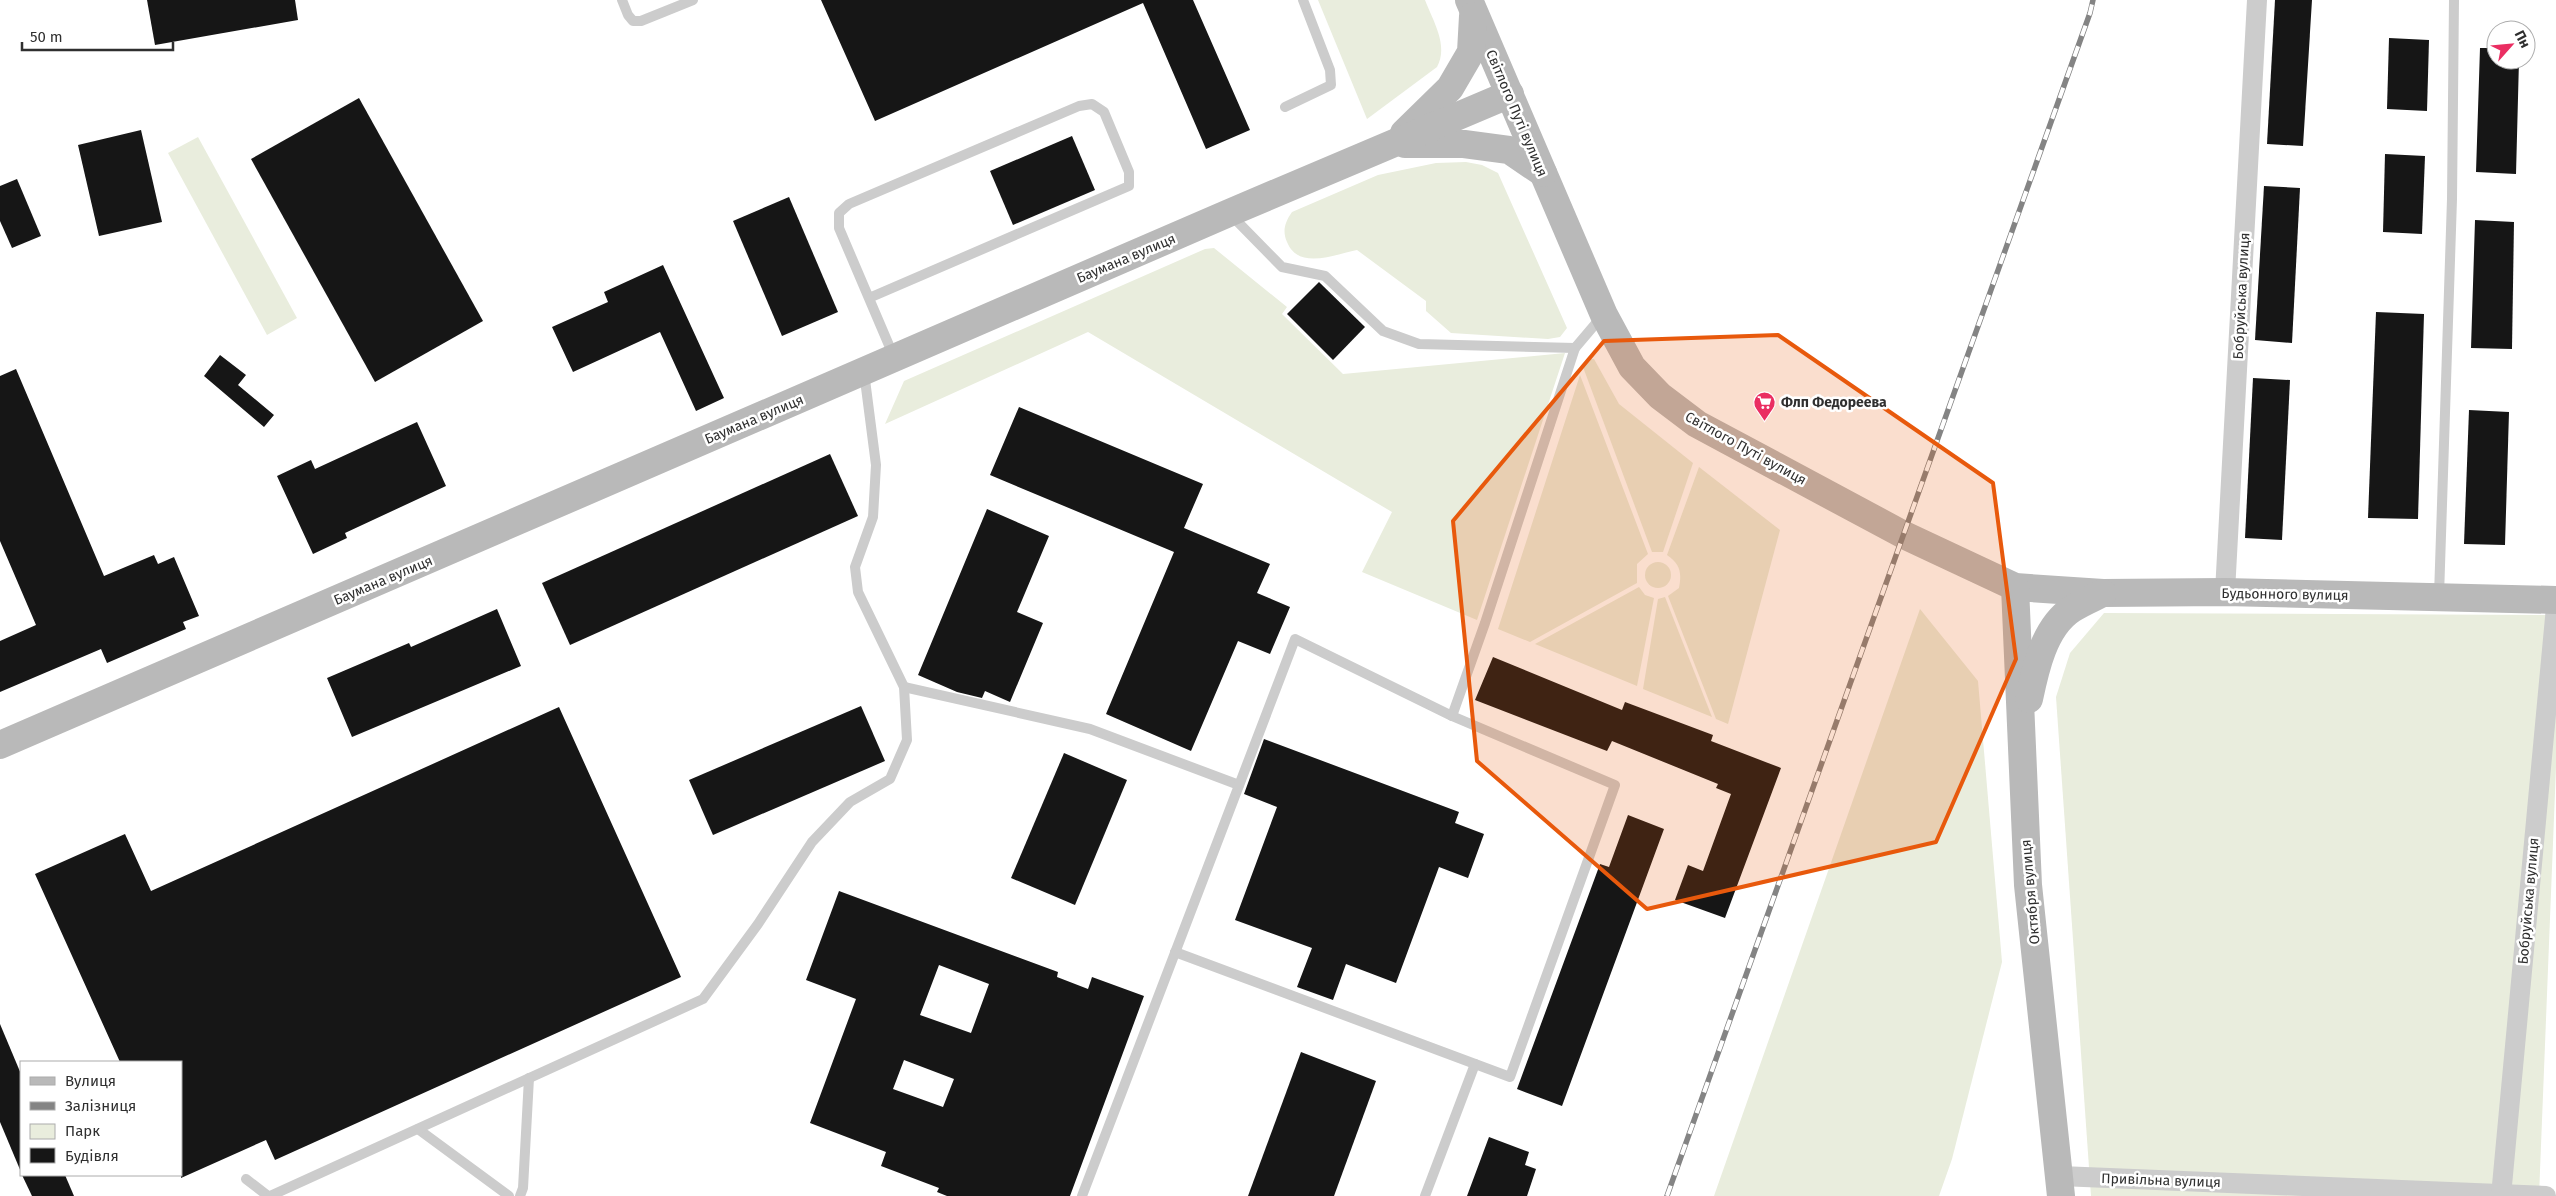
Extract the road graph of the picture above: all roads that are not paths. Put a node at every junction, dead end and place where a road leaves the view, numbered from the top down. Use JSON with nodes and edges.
{"nodes":[{"id":1,"x":622,"y":0,"type":"edge"},
{"id":2,"x":693,"y":0,"type":"edge"},
{"id":3,"x":1303,"y":0,"type":"edge"},
{"id":4,"x":2257,"y":0,"type":"edge"},
{"id":5,"x":2454,"y":0,"type":"edge"},
{"id":6,"x":1471,"y":5,"type":"edge"},
{"id":7,"x":1510,"y":94,"type":"junction"},
{"id":8,"x":1285,"y":107,"type":"dead end"},
{"id":9,"x":1391,"y":144,"type":"junction"},
{"id":10,"x":1543,"y":173,"type":"junction"},
{"id":11,"x":1229,"y":213,"type":"junction"},
{"id":12,"x":869,"y":298,"type":"junction"},
{"id":13,"x":1604,"y":315,"type":"junction"},
{"id":14,"x":1575,"y":348,"type":"junction"},
{"id":15,"x":894,"y":358,"type":"junction"},
{"id":16,"x":864,"y":371,"type":"junction"},
{"id":17,"x":2015,"y":587,"type":"junction"},
{"id":18,"x":2225,"y":592,"type":"junction"},
{"id":19,"x":2103,"y":593,"type":"junction"},
{"id":20,"x":2438,"y":597,"type":"junction"},
{"id":21,"x":2556,"y":600,"type":"edge"},
{"id":22,"x":2556,"y":607,"type":"edge"},
{"id":23,"x":904,"y":687,"type":"junction"},
{"id":24,"x":1452,"y":716,"type":"junction"},
{"id":25,"x":2022,"y":740,"type":"junction"},
{"id":26,"x":0,"y":746,"type":"edge"},
{"id":27,"x":1239,"y":785,"type":"junction"},
{"id":28,"x":1175,"y":952,"type":"junction"},
{"id":29,"x":1474,"y":1064,"type":"junction"},
{"id":30,"x":529,"y":1078,"type":"junction"},
{"id":31,"x":418,"y":1128,"type":"junction"},
{"id":32,"x":246,"y":1179,"type":"dead end"},
{"id":33,"x":2060,"y":1186,"type":"edge"},
{"id":34,"x":2501,"y":1195,"type":"edge"},
{"id":35,"x":269,"y":1196,"type":"edge"},
{"id":36,"x":509,"y":1196,"type":"edge"},
{"id":37,"x":520,"y":1196,"type":"edge"},
{"id":38,"x":1082,"y":1196,"type":"edge"},
{"id":39,"x":1425,"y":1196,"type":"edge"},
{"id":40,"x":2546,"y":1196,"type":"edge"}],
"edges":[{"from":1,"to":2,"type":"lane"},
{"from":3,"to":8,"type":"lane"},
{"from":4,"to":18,"type":"street","name":"Бобруйська вулиця"},
{"from":5,"to":20,"type":"lane"},
{"from":6,"to":7,"type":"main road","name":"Світлого Путі вулиця"},
{"from":6,"to":9,"type":"main road"},
{"from":7,"to":9,"type":"main road","name":"Баумана вулиця"},
{"from":7,"to":10,"type":"main road","name":"Світлого Путі вулиця"},
{"from":9,"to":10,"type":"main road"},
{"from":9,"to":11,"type":"main road","name":"Баумана вулиця"},
{"from":10,"to":13,"type":"main road","name":"Світлого Путі вулиця"},
{"from":11,"to":14,"type":"lane"},
{"from":11,"to":15,"type":"main road","name":"Баумана вулиця"},
{"from":12,"to":12,"type":"lane"},
{"from":12,"to":15,"type":"lane"},
{"from":13,"to":14,"type":"lane"},
{"from":13,"to":17,"type":"main road","name":"Світлого Путі вулиця"},
{"from":14,"to":24,"type":"lane"},
{"from":15,"to":16,"type":"main road","name":"Баумана вулиця"},
{"from":16,"to":23,"type":"lane"},
{"from":16,"to":26,"type":"main road","name":"Баумана вулиця"},
{"from":17,"to":19,"type":"main road","name":"Будьонного вулиця"},
{"from":17,"to":25,"type":"main road","name":"Октября вулиця"},
{"from":18,"to":19,"type":"main road","name":"Будьонного вулиця"},
{"from":18,"to":20,"type":"main road","name":"Будьонного вулиця"},
{"from":19,"to":25,"type":"main road"},
{"from":20,"to":21,"type":"main road","name":"Будьонного вулиця"},
{"from":22,"to":34,"type":"street","name":"Бобруйська вулиця"},
{"from":23,"to":27,"type":"lane"},
{"from":23,"to":30,"type":"lane"},
{"from":24,"to":27,"type":"lane"},
{"from":24,"to":29,"type":"lane"},
{"from":25,"to":33,"type":"main road","name":"Октября вулиця"},
{"from":27,"to":28,"type":"lane"},
{"from":28,"to":29,"type":"lane"},
{"from":28,"to":38,"type":"lane"},
{"from":29,"to":39,"type":"lane"},
{"from":30,"to":31,"type":"lane"},
{"from":30,"to":37,"type":"lane"},
{"from":31,"to":35,"type":"lane"},
{"from":31,"to":36,"type":"lane"},
{"from":32,"to":35,"type":"lane"},
{"from":33,"to":34,"type":"street","name":"Привільна вулиця"},
{"from":34,"to":40,"type":"street","name":"Привільна вулиця"}]}
